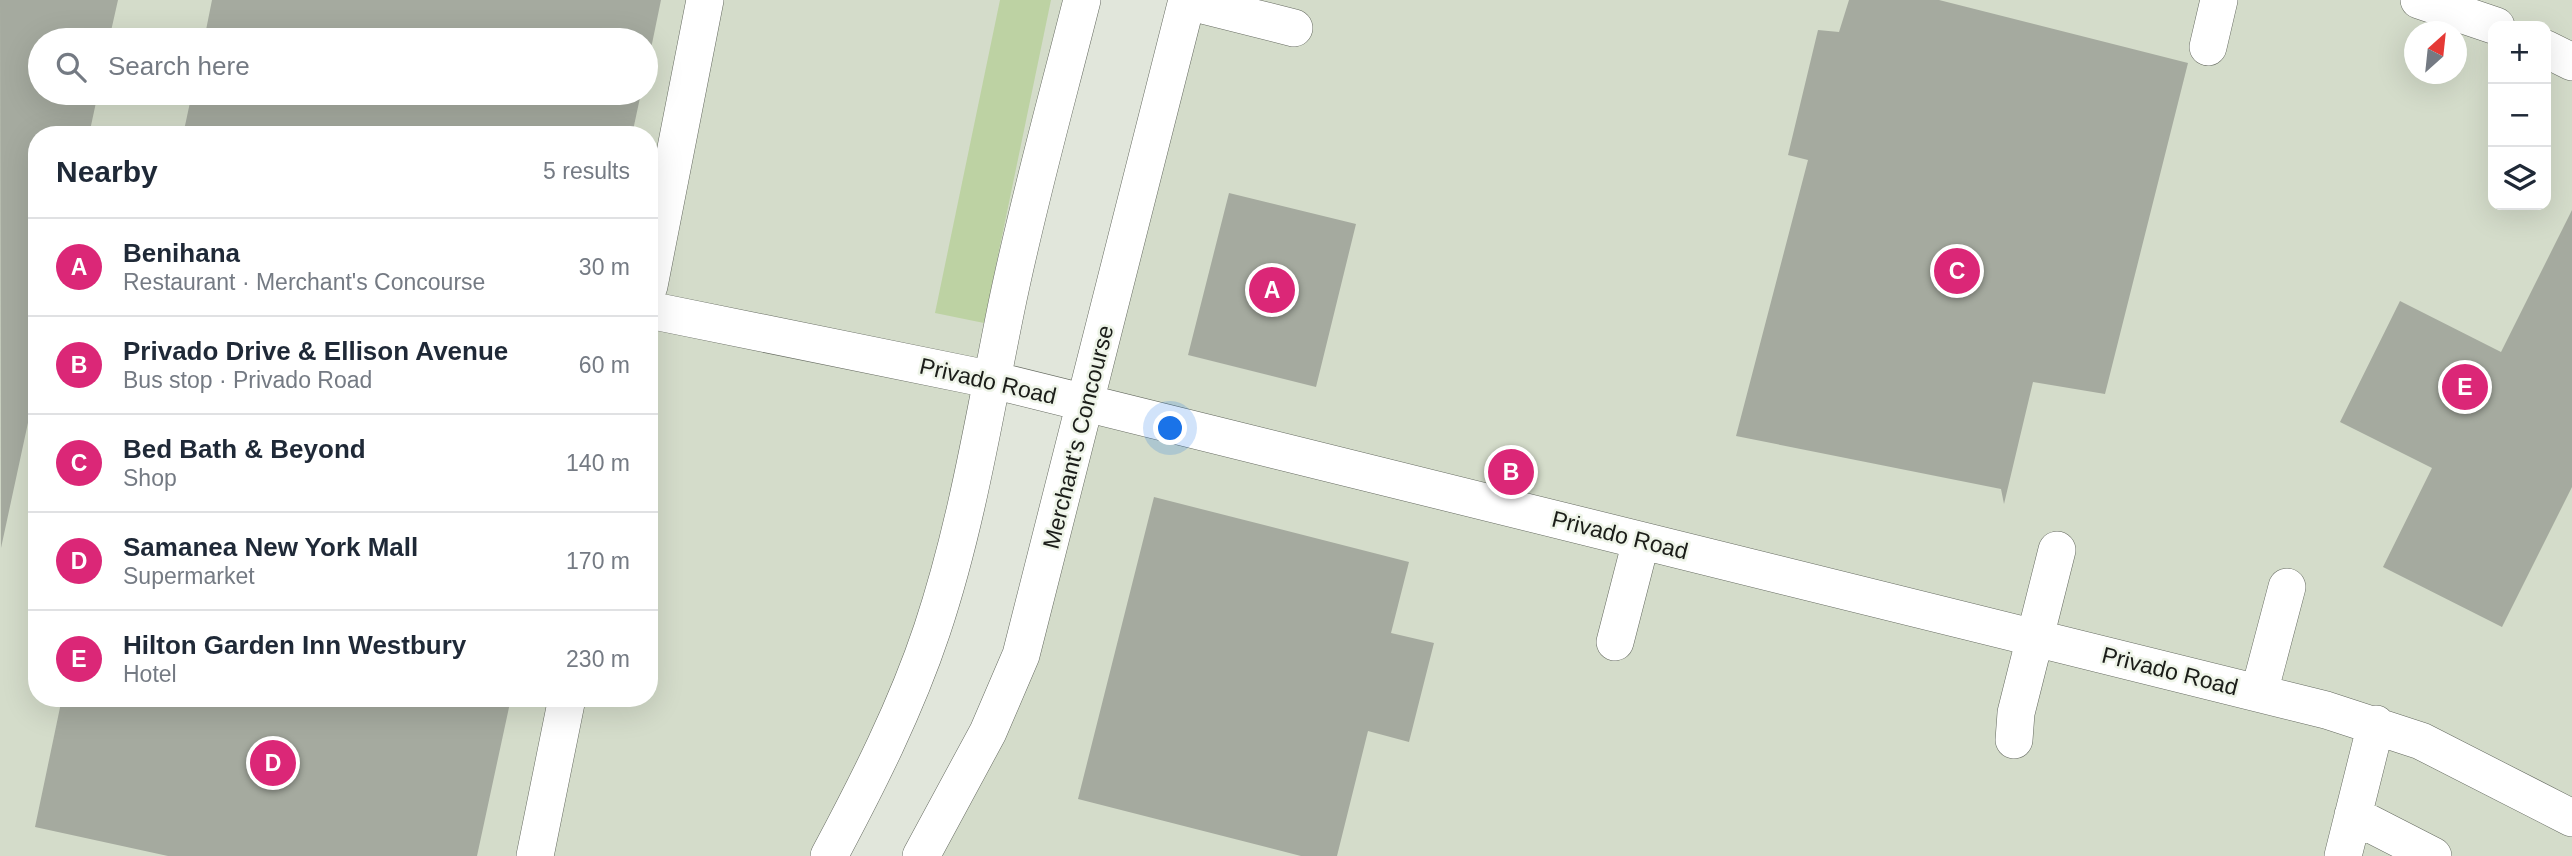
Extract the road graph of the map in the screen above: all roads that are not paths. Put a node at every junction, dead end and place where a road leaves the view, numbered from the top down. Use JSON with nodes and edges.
{"nodes":[{"id":1,"x":705,"y":0,"type":"edge"},
{"id":2,"x":1082,"y":0,"type":"edge"},
{"id":3,"x":1187,"y":0,"type":"edge"},
{"id":4,"x":2219,"y":0,"type":"edge"},
{"id":5,"x":2419,"y":0,"type":"edge"},
{"id":6,"x":2488,"y":23,"type":"edge"},
{"id":7,"x":1294,"y":28,"type":"dead end"},
{"id":8,"x":2208,"y":47,"type":"dead end"},
{"id":9,"x":2551,"y":52,"type":"edge"},
{"id":10,"x":2572,"y":62,"type":"edge"},
{"id":11,"x":658,"y":240,"type":"edge"},
{"id":12,"x":658,"y":312,"type":"edge"},
{"id":13,"x":993,"y":380,"type":"junction"},
{"id":14,"x":1086,"y":404,"type":"junction"},
{"id":15,"x":1641,"y":541,"type":"junction"},
{"id":16,"x":2057,"y":550,"type":"dead end"},
{"id":17,"x":2287,"y":587,"type":"dead end"},
{"id":18,"x":2034,"y":637,"type":"junction"},
{"id":19,"x":1615,"y":642,"type":"dead end"},
{"id":20,"x":2259,"y":693,"type":"junction"},
{"id":21,"x":565,"y":707,"type":"edge"},
{"id":22,"x":2376,"y":724,"type":"junction"},
{"id":23,"x":2014,"y":740,"type":"dead end"},
{"id":24,"x":2353,"y":815,"type":"junction"},
{"id":25,"x":2572,"y":818,"type":"edge"},
{"id":26,"x":535,"y":856,"type":"edge"},
{"id":27,"x":828,"y":856,"type":"edge"},
{"id":28,"x":921,"y":856,"type":"edge"},
{"id":29,"x":2343,"y":856,"type":"edge"},
{"id":30,"x":2433,"y":856,"type":"edge"}],
"edges":[{"from":1,"to":11,"type":"street"},
{"from":2,"to":13,"type":"street"},
{"from":3,"to":7,"type":"street"},
{"from":3,"to":14,"type":"street","name":"Merchant's Concourse"},
{"from":4,"to":8,"type":"street"},
{"from":5,"to":6,"type":"street"},
{"from":9,"to":10,"type":"street"},
{"from":12,"to":13,"type":"street","name":"Privado Road"},
{"from":13,"to":14,"type":"street","name":"Privado Road"},
{"from":13,"to":27,"type":"street"},
{"from":14,"to":15,"type":"street","name":"Privado Road"},
{"from":14,"to":28,"type":"street","name":"Merchant's Concourse"},
{"from":15,"to":18,"type":"street","name":"Privado Road"},
{"from":15,"to":19,"type":"street"},
{"from":16,"to":18,"type":"street"},
{"from":17,"to":20,"type":"street"},
{"from":18,"to":20,"type":"street","name":"Privado Road"},
{"from":18,"to":23,"type":"street"},
{"from":20,"to":22,"type":"street","name":"Privado Road"},
{"from":21,"to":26,"type":"street"},
{"from":22,"to":24,"type":"street"},
{"from":22,"to":25,"type":"street","name":"Privado Road"},
{"from":24,"to":29,"type":"street"},
{"from":24,"to":30,"type":"street"}]}
